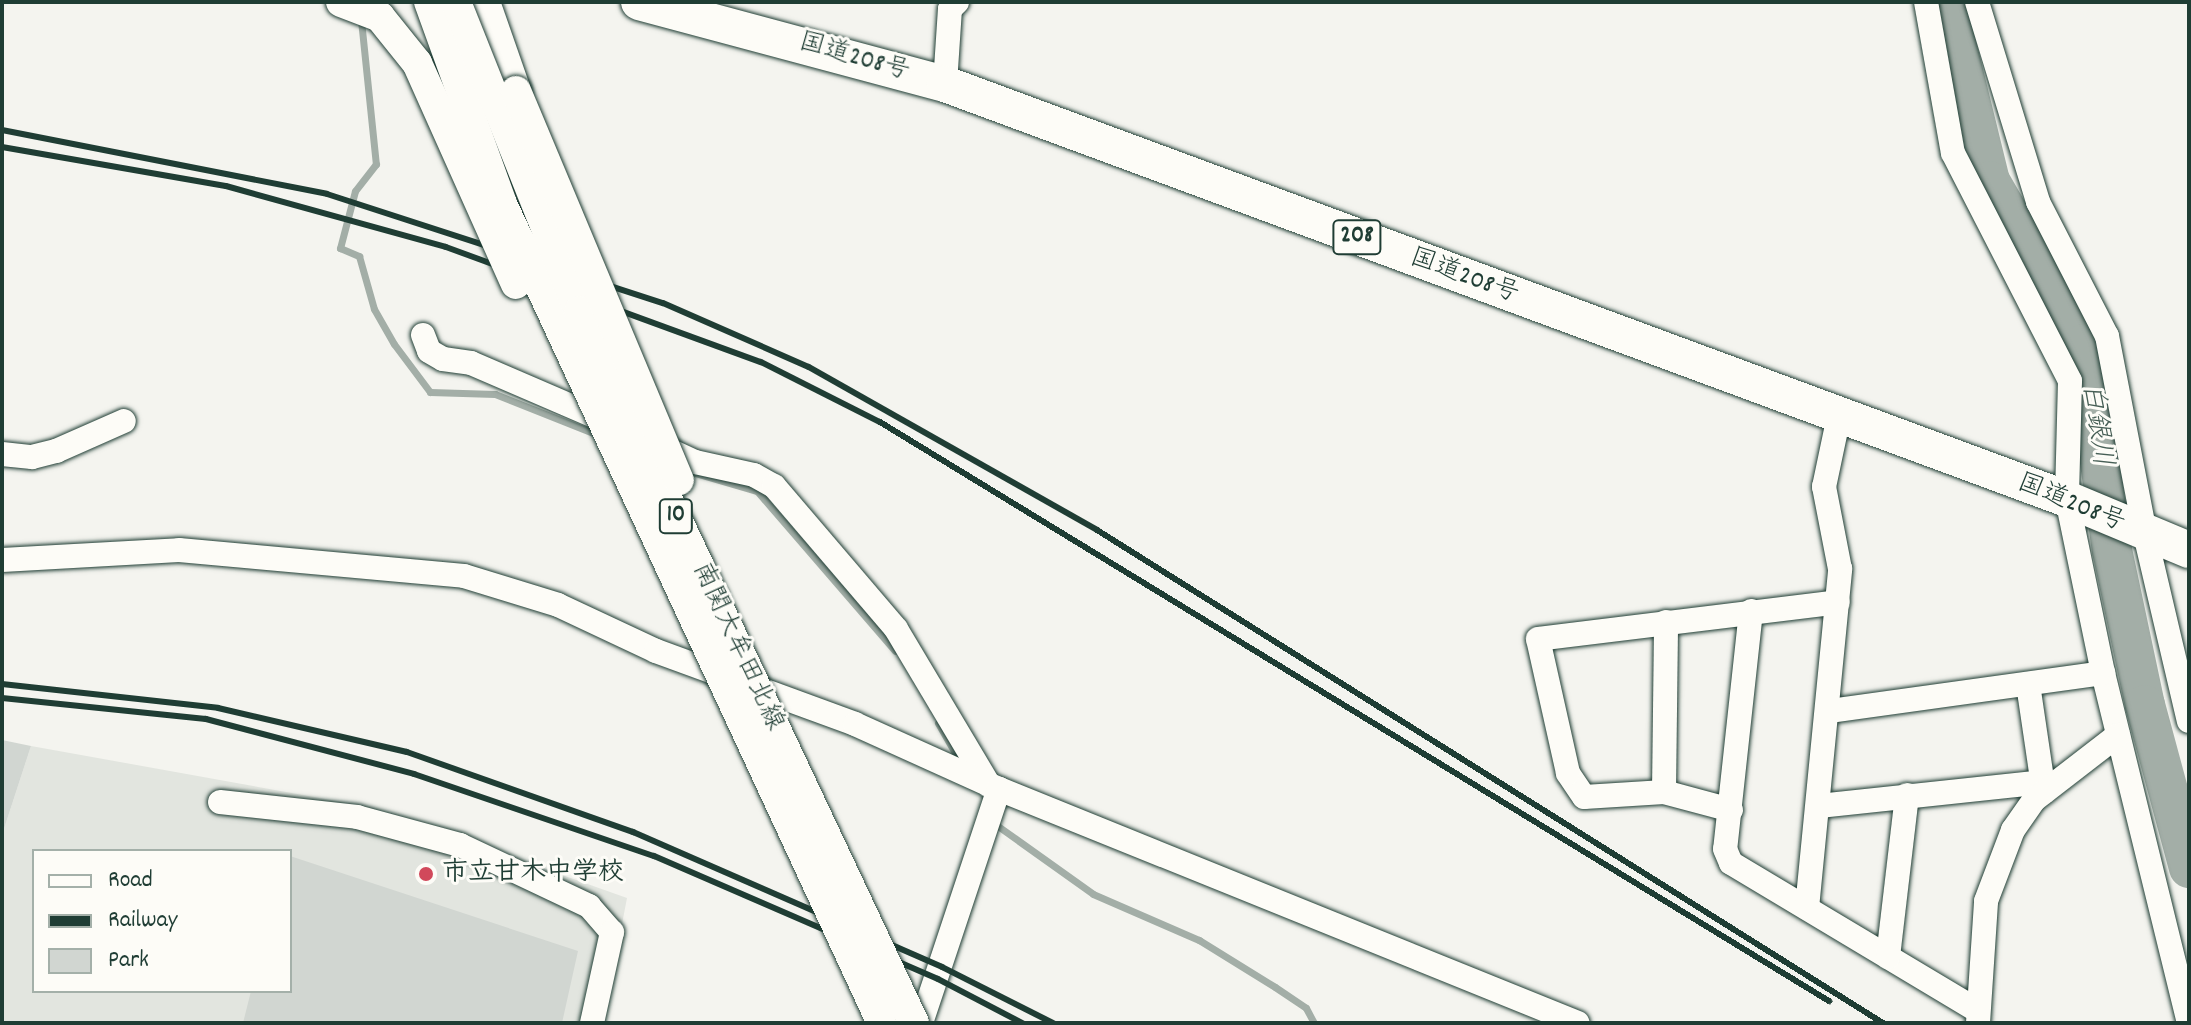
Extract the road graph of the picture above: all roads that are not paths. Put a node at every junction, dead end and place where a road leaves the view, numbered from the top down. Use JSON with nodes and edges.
{"nodes":[{"id":1,"x":341,"y":2,"type":"edge"},
{"id":2,"x":429,"y":2,"type":"edge"},
{"id":3,"x":456,"y":2,"type":"edge"},
{"id":4,"x":485,"y":2,"type":"edge"},
{"id":5,"x":957,"y":2,"type":"edge"},
{"id":6,"x":1926,"y":2,"type":"edge"},
{"id":7,"x":1977,"y":2,"type":"edge"},
{"id":8,"x":653,"y":3,"type":"edge"},
{"id":9,"x":945,"y":84,"type":"junction"},
{"id":10,"x":423,"y":335,"type":"dead end"},
{"id":11,"x":1839,"y":416,"type":"junction"},
{"id":12,"x":124,"y":421,"type":"dead end"},
{"id":13,"x":2,"y":454,"type":"edge"},
{"id":14,"x":2067,"y":499,"type":"junction"},
{"id":15,"x":653,"y":530,"type":"junction"},
{"id":16,"x":2145,"y":534,"type":"junction"},
{"id":17,"x":2189,"y":550,"type":"edge"},
{"id":18,"x":2,"y":560,"type":"edge"},
{"id":19,"x":1838,"y":602,"type":"junction"},
{"id":20,"x":1751,"y":611,"type":"junction"},
{"id":21,"x":1666,"y":622,"type":"junction"},
{"id":22,"x":726,"y":624,"type":"junction"},
{"id":23,"x":2103,"y":673,"type":"junction"},
{"id":24,"x":2028,"y":684,"type":"junction"},
{"id":25,"x":1830,"y":711,"type":"junction"},
{"id":26,"x":2189,"y":721,"type":"edge"},
{"id":27,"x":2118,"y":735,"type":"junction"},
{"id":28,"x":994,"y":787,"type":"junction"},
{"id":29,"x":2043,"y":787,"type":"junction"},
{"id":30,"x":1664,"y":792,"type":"junction"},
{"id":31,"x":1907,"y":795,"type":"junction"},
{"id":32,"x":220,"y":802,"type":"dead end"},
{"id":33,"x":1819,"y":806,"type":"junction"},
{"id":34,"x":1731,"y":810,"type":"junction"},
{"id":35,"x":1807,"y":908,"type":"junction"},
{"id":36,"x":1888,"y":957,"type":"junction"},
{"id":37,"x":1978,"y":1017,"type":"edge"},
{"id":38,"x":2189,"y":1022,"type":"edge"},
{"id":39,"x":592,"y":1023,"type":"edge"},
{"id":40,"x":882,"y":1023,"type":"edge"},
{"id":41,"x":914,"y":1023,"type":"edge"},
{"id":42,"x":921,"y":1023,"type":"edge"},
{"id":43,"x":1578,"y":1023,"type":"edge"}],
"edges":[{"from":1,"to":15,"type":"main road","bridge":true},
{"from":2,"to":15,"type":"main road","name":"南関大牟田北線","number":"10","bridge":true},
{"from":3,"to":22,"type":"main road","name":"南関大牟田北線","number":"10","bridge":true},
{"from":4,"to":22,"type":"main road","bridge":true},
{"from":5,"to":9,"type":"street"},
{"from":6,"to":14,"type":"street"},
{"from":7,"to":16,"type":"street"},
{"from":8,"to":9,"type":"highway","name":"国道208号","number":"208"},
{"from":9,"to":11,"type":"highway","name":"国道208号","number":"208"},
{"from":10,"to":28,"type":"street"},
{"from":11,"to":14,"type":"highway","name":"国道208号","number":"208"},
{"from":11,"to":19,"type":"street"},
{"from":12,"to":13,"type":"street"},
{"from":14,"to":16,"type":"highway","name":"国道208号","number":"208"},
{"from":14,"to":23,"type":"street"},
{"from":15,"to":40,"type":"main road","name":"南関大牟田北線","number":"10","bridge":true},
{"from":16,"to":17,"type":"highway","name":"国道208号","number":"208"},
{"from":16,"to":26,"type":"street"},
{"from":18,"to":28,"type":"street"},
{"from":19,"to":20,"type":"street"},
{"from":19,"to":25,"type":"street"},
{"from":20,"to":21,"type":"street"},
{"from":20,"to":34,"type":"street"},
{"from":21,"to":30,"type":"street"},
{"from":21,"to":30,"type":"street"},
{"from":22,"to":41,"type":"main road","name":"南関大牟田北線","number":"10","bridge":true},
{"from":23,"to":24,"type":"street"},
{"from":23,"to":27,"type":"street"},
{"from":24,"to":25,"type":"street"},
{"from":24,"to":29,"type":"street"},
{"from":25,"to":33,"type":"street"},
{"from":27,"to":29,"type":"street"},
{"from":27,"to":38,"type":"street"},
{"from":28,"to":42,"type":"street"},
{"from":28,"to":43,"type":"street"},
{"from":29,"to":31,"type":"street"},
{"from":29,"to":37,"type":"street"},
{"from":30,"to":34,"type":"street"},
{"from":31,"to":33,"type":"street"},
{"from":31,"to":36,"type":"street"},
{"from":32,"to":39,"type":"street"},
{"from":33,"to":35,"type":"street"},
{"from":34,"to":35,"type":"street"},
{"from":35,"to":36,"type":"street"},
{"from":36,"to":37,"type":"street"}]}
